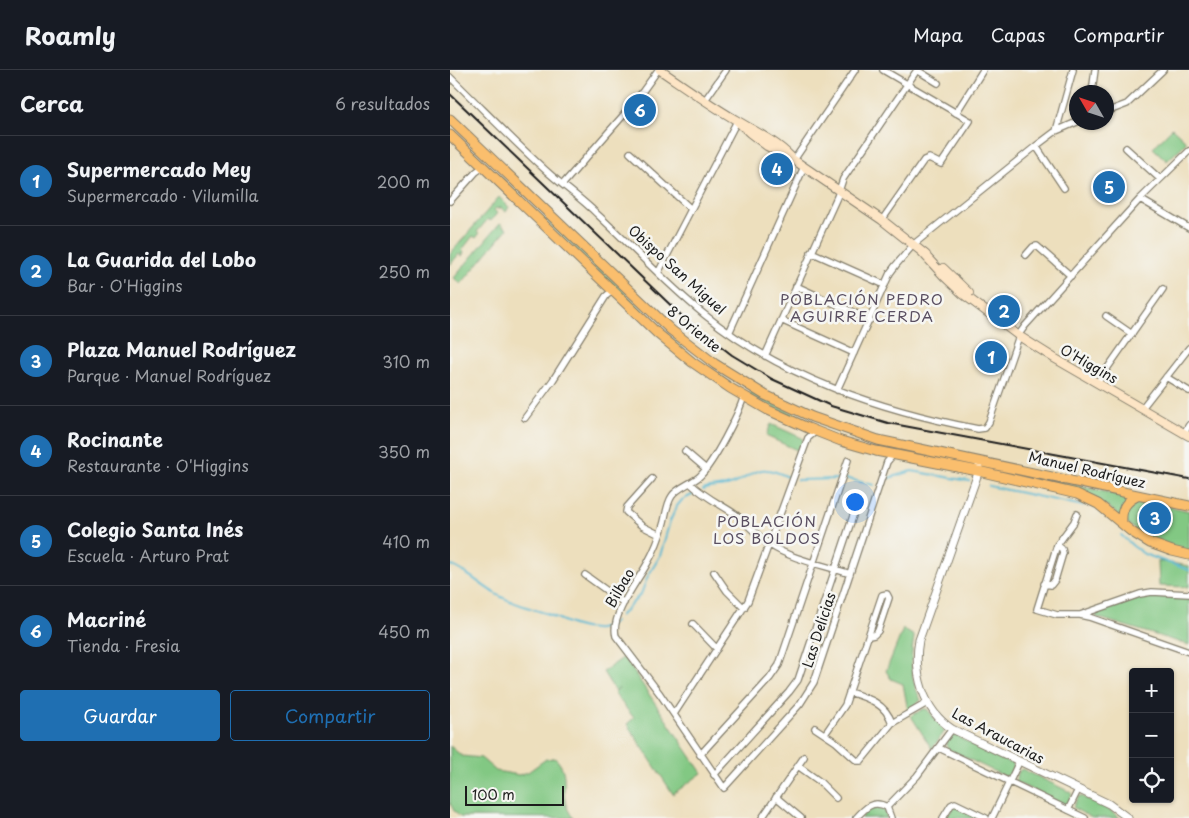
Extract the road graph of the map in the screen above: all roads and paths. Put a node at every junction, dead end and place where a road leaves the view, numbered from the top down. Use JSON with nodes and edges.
{"nodes":[{"id":1,"x":659,"y":70,"type":"edge"},
{"id":2,"x":726,"y":70,"type":"edge"},
{"id":3,"x":854,"y":70,"type":"edge"},
{"id":4,"x":883,"y":70,"type":"edge"},
{"id":5,"x":917,"y":70,"type":"edge"},
{"id":6,"x":983,"y":70,"type":"edge"},
{"id":7,"x":1073,"y":70,"type":"edge"},
{"id":8,"x":1095,"y":70,"type":"edge"},
{"id":9,"x":1163,"y":70,"type":"edge"},
{"id":10,"x":450,"y":77,"type":"edge"},
{"id":11,"x":938,"y":83,"type":"dead end"},
{"id":12,"x":908,"y":84,"type":"junction"},
{"id":13,"x":1093,"y":85,"type":"edge"},
{"id":14,"x":705,"y":100,"type":"junction"},
{"id":15,"x":1114,"y":109,"type":"edge"},
{"id":16,"x":956,"y":113,"type":"junction"},
{"id":17,"x":450,"y":119,"type":"edge"},
{"id":18,"x":737,"y":121,"type":"junction"},
{"id":19,"x":1069,"y":125,"type":"edge"},
{"id":20,"x":1056,"y":131,"type":"junction"},
{"id":21,"x":450,"y":135,"type":"edge"},
{"id":22,"x":1036,"y":146,"type":"junction"},
{"id":23,"x":1126,"y":148,"type":"dead end"},
{"id":24,"x":1189,"y":150,"type":"edge"},
{"id":25,"x":630,"y":153,"type":"dead end"},
{"id":26,"x":794,"y":160,"type":"junction"},
{"id":27,"x":483,"y":167,"type":"junction"},
{"id":28,"x":804,"y":167,"type":"junction"},
{"id":29,"x":502,"y":168,"type":"junction"},
{"id":30,"x":1160,"y":179,"type":"junction"},
{"id":31,"x":563,"y":184,"type":"junction"},
{"id":32,"x":1064,"y":188,"type":"dead end"},
{"id":33,"x":838,"y":190,"type":"junction"},
{"id":34,"x":1140,"y":199,"type":"junction"},
{"id":35,"x":450,"y":201,"type":"edge"},
{"id":36,"x":691,"y":209,"type":"junction"},
{"id":37,"x":882,"y":220,"type":"junction"},
{"id":38,"x":1189,"y":228,"type":"edge"},
{"id":39,"x":914,"y":244,"type":"junction"},
{"id":40,"x":811,"y":252,"type":"junction"},
{"id":41,"x":1026,"y":255,"type":"dead end"},
{"id":42,"x":658,"y":273,"type":"junction"},
{"id":43,"x":1071,"y":276,"type":"junction"},
{"id":44,"x":885,"y":285,"type":"junction"},
{"id":45,"x":796,"y":286,"type":"junction"},
{"id":46,"x":1163,"y":289,"type":"dead end"},
{"id":47,"x":612,"y":290,"type":"junction"},
{"id":48,"x":1106,"y":316,"type":"dead end"},
{"id":49,"x":780,"y":320,"type":"junction"},
{"id":50,"x":870,"y":320,"type":"junction"},
{"id":51,"x":729,"y":333,"type":"junction"},
{"id":52,"x":1132,"y":334,"type":"junction"},
{"id":53,"x":1019,"y":336,"type":"junction"},
{"id":54,"x":1189,"y":349,"type":"edge"},
{"id":55,"x":854,"y":354,"type":"junction"},
{"id":56,"x":765,"y":356,"type":"junction"},
{"id":57,"x":1166,"y":378,"type":"junction"},
{"id":58,"x":741,"y":382,"type":"junction"},
{"id":59,"x":1097,"y":383,"type":"junction"},
{"id":60,"x":837,"y":390,"type":"junction"},
{"id":61,"x":1189,"y":391,"type":"edge"},
{"id":62,"x":744,"y":396,"type":"junction"},
{"id":63,"x":1142,"y":408,"type":"junction"},
{"id":64,"x":525,"y":418,"type":"dead end"},
{"id":65,"x":830,"y":425,"type":"junction"},
{"id":66,"x":1189,"y":425,"type":"edge"},
{"id":67,"x":816,"y":431,"type":"junction"},
{"id":68,"x":1186,"y":434,"type":"edge"},
{"id":69,"x":685,"y":451,"type":"dead end"},
{"id":70,"x":893,"y":455,"type":"junction"},
{"id":71,"x":848,"y":460,"type":"dead end"},
{"id":72,"x":980,"y":461,"type":"junction"},
{"id":73,"x":706,"y":469,"type":"junction"},
{"id":74,"x":978,"y":471,"type":"junction"},
{"id":75,"x":652,"y":479,"type":"dead end"},
{"id":76,"x":690,"y":483,"type":"junction"},
{"id":77,"x":1138,"y":496,"type":"junction"},
{"id":78,"x":858,"y":501,"type":"dead end"},
{"id":79,"x":1189,"y":506,"type":"edge"},
{"id":80,"x":1077,"y":514,"type":"dead end"},
{"id":81,"x":1122,"y":523,"type":"junction"},
{"id":82,"x":660,"y":535,"type":"junction"},
{"id":83,"x":769,"y":544,"type":"junction"},
{"id":84,"x":1056,"y":545,"type":"junction"},
{"id":85,"x":1189,"y":555,"type":"edge"},
{"id":86,"x":814,"y":562,"type":"junction"},
{"id":87,"x":836,"y":569,"type":"junction"},
{"id":88,"x":714,"y":572,"type":"dead end"},
{"id":89,"x":850,"y":574,"type":"junction"},
{"id":90,"x":585,"y":575,"type":"dead end"},
{"id":91,"x":1044,"y":584,"type":"junction"},
{"id":92,"x":1189,"y":594,"type":"edge"},
{"id":93,"x":624,"y":603,"type":"junction"},
{"id":94,"x":744,"y":608,"type":"junction"},
{"id":95,"x":1080,"y":615,"type":"junction"},
{"id":96,"x":693,"y":624,"type":"dead end"},
{"id":97,"x":869,"y":636,"type":"junction"},
{"id":98,"x":717,"y":649,"type":"junction"},
{"id":99,"x":1189,"y":652,"type":"edge"},
{"id":100,"x":849,"y":692,"type":"junction"},
{"id":101,"x":928,"y":703,"type":"junction"},
{"id":102,"x":674,"y":714,"type":"junction"},
{"id":103,"x":892,"y":723,"type":"junction"},
{"id":104,"x":816,"y":728,"type":"dead end"},
{"id":105,"x":952,"y":729,"type":"junction"},
{"id":106,"x":825,"y":734,"type":"junction"},
{"id":107,"x":938,"y":748,"type":"junction"},
{"id":108,"x":700,"y":755,"type":"junction"},
{"id":109,"x":804,"y":757,"type":"dead end"},
{"id":110,"x":1019,"y":762,"type":"junction"},
{"id":111,"x":798,"y":766,"type":"junction"},
{"id":112,"x":714,"y":775,"type":"junction"},
{"id":113,"x":1009,"y":782,"type":"junction"},
{"id":114,"x":724,"y":788,"type":"joint"},
{"id":115,"x":1078,"y":790,"type":"junction"},
{"id":116,"x":776,"y":797,"type":"junction"},
{"id":117,"x":836,"y":798,"type":"dead end"},
{"id":118,"x":886,"y":808,"type":"junction"},
{"id":119,"x":1068,"y":810,"type":"junction"},
{"id":120,"x":762,"y":818,"type":"edge"},
{"id":121,"x":801,"y":818,"type":"edge"},
{"id":122,"x":856,"y":818,"type":"edge"},
{"id":123,"x":891,"y":818,"type":"edge"},
{"id":124,"x":942,"y":818,"type":"edge"},
{"id":125,"x":986,"y":818,"type":"edge"},
{"id":126,"x":992,"y":818,"type":"edge"},
{"id":127,"x":1085,"y":818,"type":"edge"},
{"id":128,"x":1128,"y":818,"type":"edge"}],
"edges":[{"from":1,"to":14,"type":"main road","name":"O'Higgins"},
{"from":1,"to":31,"type":"street"},
{"from":2,"to":14,"type":"street"},
{"from":3,"to":26,"type":"street"},
{"from":4,"to":12,"type":"street"},
{"from":5,"to":11,"type":"street"},
{"from":5,"to":12,"type":"street"},
{"from":6,"to":16,"type":"street"},
{"from":7,"to":20,"type":"street"},
{"from":8,"to":13,"type":"street"},
{"from":9,"to":15,"type":"street"},
{"from":10,"to":31,"type":"street","name":"Obispo San Miguel"},
{"from":12,"to":16,"type":"street"},
{"from":12,"to":33,"type":"street"},
{"from":14,"to":18,"type":"main road","name":"O'Higgins"},
{"from":16,"to":37,"type":"street"},
{"from":17,"to":29,"type":"main road","name":"8 Oriente"},
{"from":18,"to":26,"type":"main road","name":"O'Higgins"},
{"from":18,"to":36,"type":"street"},
{"from":19,"to":20,"type":"street"},
{"from":20,"to":22,"type":"street"},
{"from":21,"to":27,"type":"main road","name":"8 Oriente"},
{"from":22,"to":32,"type":"street"},
{"from":22,"to":39,"type":"street"},
{"from":23,"to":30,"type":"street"},
{"from":24,"to":30,"type":"street"},
{"from":25,"to":36,"type":"street"},
{"from":26,"to":28,"type":"main road","name":"O'Higgins"},
{"from":27,"to":29,"type":"main road"},
{"from":27,"to":35,"type":"street"},
{"from":27,"to":47,"type":"main road","name":"8 Oriente"},
{"from":28,"to":33,"type":"main road","name":"O'Higgins"},
{"from":28,"to":51,"type":"street"},
{"from":29,"to":58,"type":"main road","name":"8 Oriente"},
{"from":30,"to":34,"type":"street"},
{"from":31,"to":42,"type":"street","name":"Obispo San Miguel"},
{"from":33,"to":37,"type":"main road","name":"O'Higgins"},
{"from":33,"to":40,"type":"street"},
{"from":34,"to":38,"type":"street"},
{"from":34,"to":43,"type":"street"},
{"from":36,"to":42,"type":"street"},
{"from":37,"to":39,"type":"main road","name":"O'Higgins"},
{"from":39,"to":44,"type":"street"},
{"from":39,"to":53,"type":"main road","name":"O'Higgins"},
{"from":40,"to":44,"type":"street"},
{"from":40,"to":45,"type":"street"},
{"from":41,"to":43,"type":"street"},
{"from":42,"to":51,"type":"street","name":"Obispo San Miguel"},
{"from":43,"to":53,"type":"street"},
{"from":44,"to":50,"type":"street"},
{"from":45,"to":49,"type":"street"},
{"from":45,"to":50,"type":"street"},
{"from":46,"to":52,"type":"street"},
{"from":47,"to":62,"type":"main road","name":"8 Oriente"},
{"from":47,"to":64,"type":"street"},
{"from":48,"to":52,"type":"street"},
{"from":49,"to":55,"type":"street"},
{"from":49,"to":56,"type":"street"},
{"from":50,"to":55,"type":"street"},
{"from":51,"to":56,"type":"street","name":"Obispo San Miguel"},
{"from":52,"to":59,"type":"street"},
{"from":53,"to":59,"type":"main road","name":"O'Higgins"},
{"from":53,"to":60,"type":"street","name":"Obispo San Miguel"},
{"from":54,"to":57,"type":"street"},
{"from":55,"to":60,"type":"street"},
{"from":56,"to":60,"type":"street","name":"Obispo San Miguel"},
{"from":57,"to":61,"type":"street"},
{"from":57,"to":63,"type":"street"},
{"from":58,"to":62,"type":"main road"},
{"from":58,"to":65,"type":"main road","name":"8 Oriente"},
{"from":59,"to":63,"type":"main road","name":"O'Higgins"},
{"from":62,"to":67,"type":"main road","name":"8 Oriente"},
{"from":62,"to":73,"type":"street","name":"Bilbao"},
{"from":63,"to":68,"type":"main road","name":"O'Higgins"},
{"from":65,"to":67,"type":"main road"},
{"from":65,"to":72,"type":"main road","name":"8 Oriente"},
{"from":66,"to":68,"type":"street"},
{"from":67,"to":70,"type":"main road","name":"8 Oriente"},
{"from":67,"to":83,"type":"street"},
{"from":69,"to":73,"type":"street"},
{"from":70,"to":74,"type":"main road","name":"8 Oriente"},
{"from":70,"to":89,"type":"street","name":"Las Delicias"},
{"from":71,"to":86,"type":"street"},
{"from":72,"to":74,"type":"street","name":"Las Araucarias"},
{"from":72,"to":77,"type":"main road","name":"Manuel Rodríguez"},
{"from":73,"to":76,"type":"street","name":"Bilbao"},
{"from":74,"to":81,"type":"main road","name":"Manuel Rodríguez"},
{"from":74,"to":101,"type":"street","name":"Las Araucarias"},
{"from":75,"to":82,"type":"street"},
{"from":76,"to":82,"type":"street","name":"Bilbao"},
{"from":76,"to":83,"type":"street"},
{"from":77,"to":79,"type":"main road","name":"Manuel Rodríguez"},
{"from":77,"to":81,"type":"main road"},
{"from":78,"to":87,"type":"street"},
{"from":80,"to":84,"type":"street"},
{"from":81,"to":85,"type":"main road","name":"Manuel Rodríguez"},
{"from":82,"to":93,"type":"street","name":"Bilbao"},
{"from":83,"to":86,"type":"street"},
{"from":83,"to":94,"type":"street"},
{"from":84,"to":91,"type":"street"},
{"from":84,"to":91,"type":"street"},
{"from":86,"to":87,"type":"street"},
{"from":86,"to":108,"type":"street"},
{"from":87,"to":89,"type":"street"},
{"from":87,"to":112,"type":"street"},
{"from":88,"to":94,"type":"street"},
{"from":89,"to":114,"type":"street","name":"Las Delicias"},
{"from":90,"to":93,"type":"street"},
{"from":91,"to":95,"type":"street"},
{"from":92,"to":95,"type":"street"},
{"from":93,"to":102,"type":"street","name":"Bilbao"},
{"from":94,"to":98,"type":"street"},
{"from":95,"to":99,"type":"street"},
{"from":96,"to":98,"type":"street"},
{"from":97,"to":97,"type":"street"},
{"from":97,"to":100,"type":"street"},
{"from":98,"to":102,"type":"street"},
{"from":100,"to":103,"type":"street"},
{"from":100,"to":106,"type":"street"},
{"from":101,"to":103,"type":"street"},
{"from":101,"to":105,"type":"street","name":"Las Araucarias"},
{"from":102,"to":108,"type":"street","name":"Bilbao"},
{"from":103,"to":106,"type":"street"},
{"from":104,"to":106,"type":"street"},
{"from":105,"to":107,"type":"street"},
{"from":105,"to":110,"type":"street","name":"Las Araucarias"},
{"from":107,"to":113,"type":"street"},
{"from":107,"to":118,"type":"street"},
{"from":108,"to":112,"type":"street","name":"Bilbao"},
{"from":109,"to":111,"type":"street"},
{"from":110,"to":113,"type":"street"},
{"from":110,"to":115,"type":"street","name":"Las Araucarias"},
{"from":111,"to":116,"type":"street"},
{"from":111,"to":117,"type":"street"},
{"from":112,"to":114,"type":"street","name":"Bilbao"},
{"from":113,"to":119,"type":"street"},
{"from":113,"to":126,"type":"street"},
{"from":115,"to":119,"type":"street"},
{"from":115,"to":128,"type":"street","name":"Las Araucarias"},
{"from":116,"to":120,"type":"street"},
{"from":116,"to":121,"type":"street"},
{"from":118,"to":122,"type":"street"},
{"from":118,"to":123,"type":"street"},
{"from":119,"to":127,"type":"street"},
{"from":124,"to":125,"type":"street"}]}
